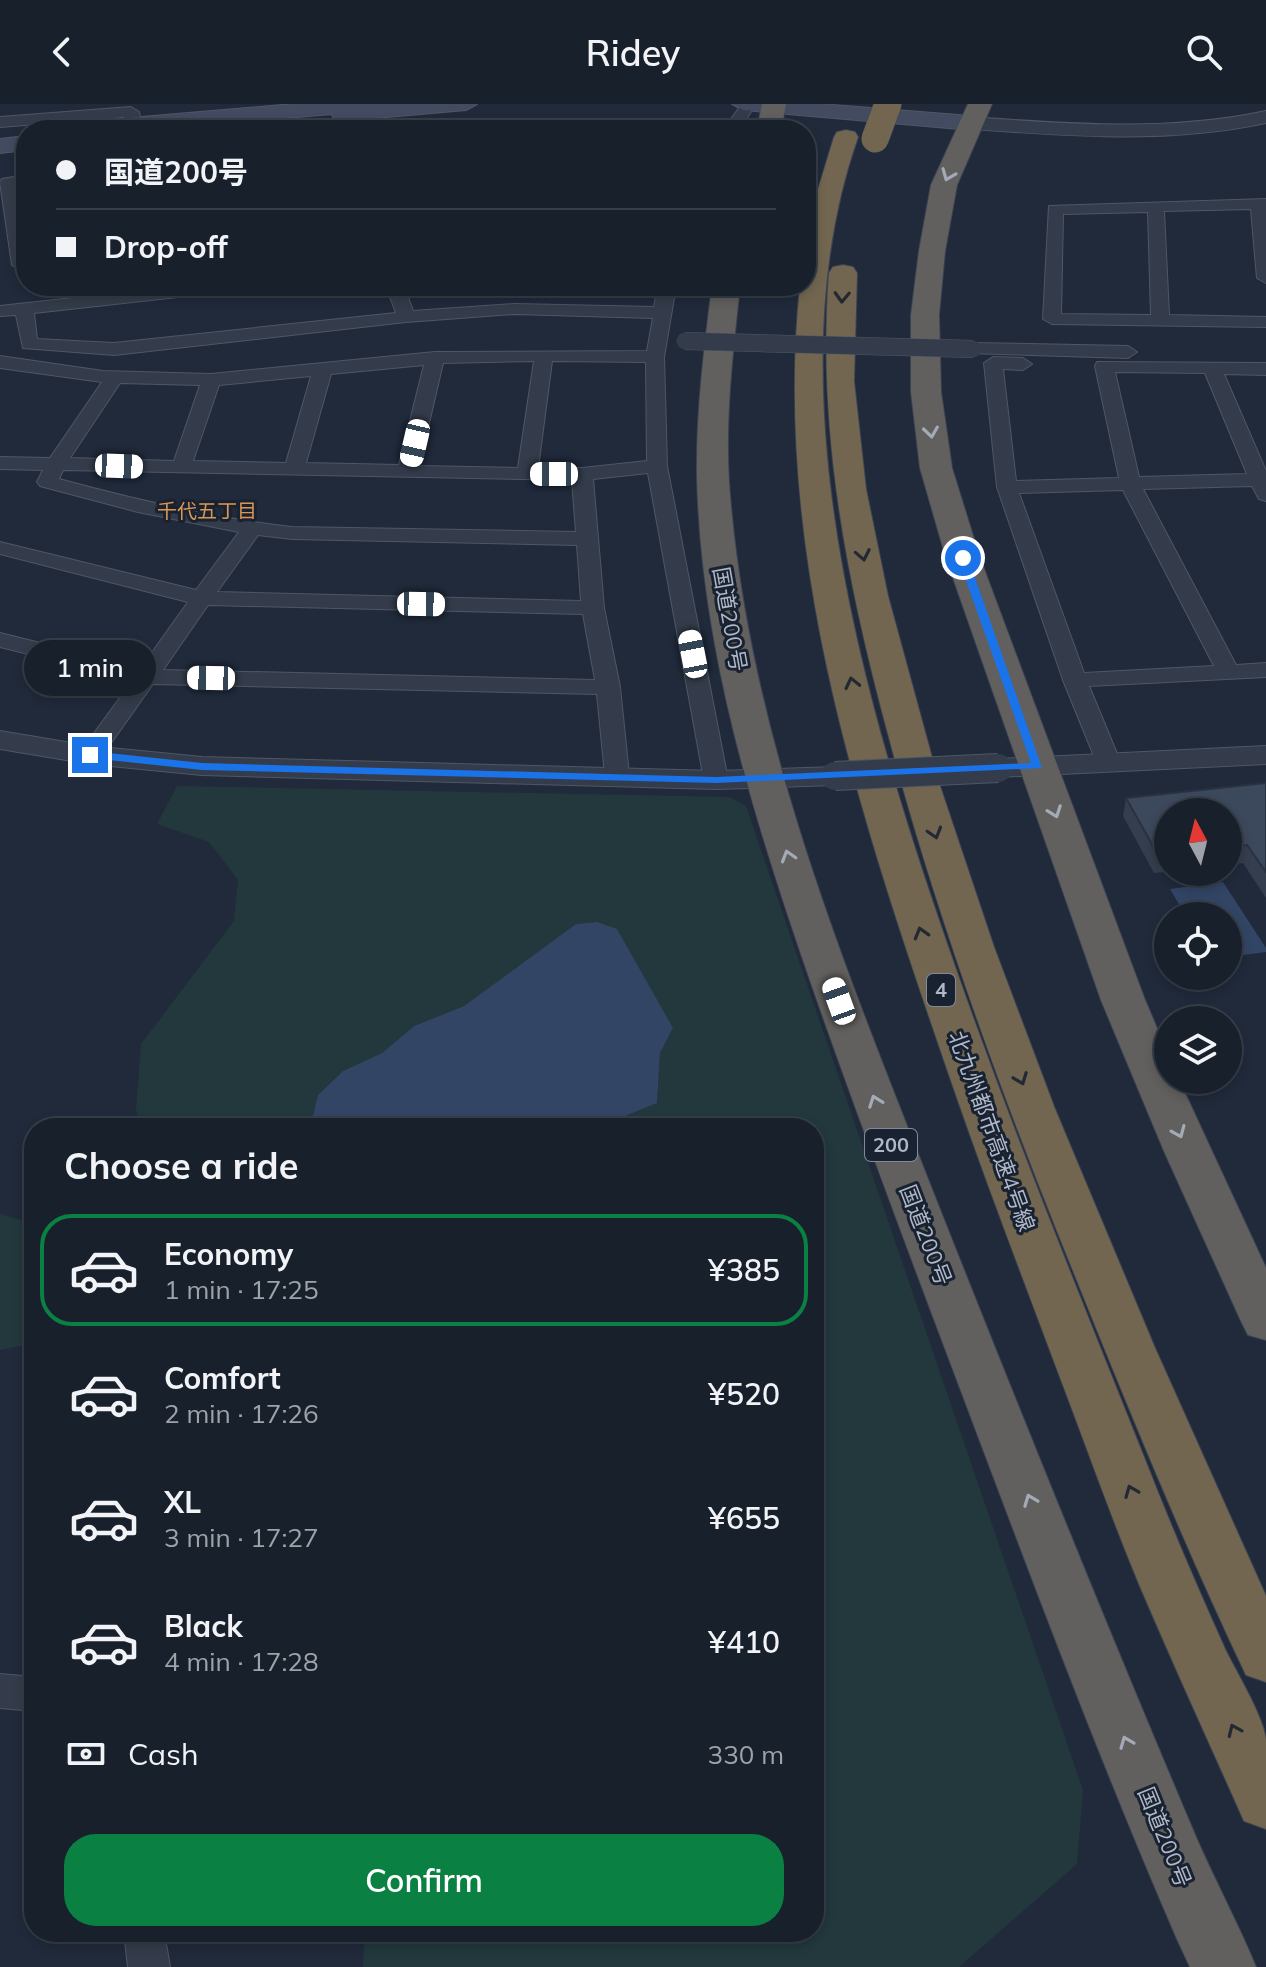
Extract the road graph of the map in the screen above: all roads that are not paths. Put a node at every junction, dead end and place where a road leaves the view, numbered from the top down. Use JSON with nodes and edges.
{"nodes":[{"id":1,"x":368,"y":104,"type":"edge"},
{"id":2,"x":466,"y":104,"type":"edge"},
{"id":3,"x":743,"y":104,"type":"edge"},
{"id":4,"x":749,"y":104,"type":"edge"},
{"id":5,"x":775,"y":105,"type":"edge"},
{"id":6,"x":1266,"y":107,"type":"edge"},
{"id":7,"x":976,"y":114,"type":"edge"},
{"id":8,"x":1266,"y":117,"type":"edge"},
{"id":9,"x":864,"y":118,"type":"edge"},
{"id":10,"x":28,"y":119,"type":"edge"},
{"id":11,"x":132,"y":120,"type":"edge"},
{"id":12,"x":180,"y":120,"type":"edge"},
{"id":13,"x":286,"y":120,"type":"edge"},
{"id":14,"x":16,"y":181,"type":"edge"},
{"id":15,"x":1262,"y":204,"type":"edge"},
{"id":16,"x":1156,"y":207,"type":"junction"},
{"id":17,"x":14,"y":221,"type":"edge"},
{"id":18,"x":816,"y":250,"type":"edge"},
{"id":19,"x":1266,"y":278,"type":"edge"},
{"id":20,"x":137,"y":296,"type":"edge"},
{"id":21,"x":399,"y":296,"type":"edge"},
{"id":22,"x":665,"y":296,"type":"edge"},
{"id":23,"x":725,"y":296,"type":"edge"},
{"id":24,"x":811,"y":296,"type":"edge"},
{"id":25,"x":24,"y":308,"type":"junction"},
{"id":26,"x":0,"y":311,"type":"edge"},
{"id":27,"x":662,"y":313,"type":"junction"},
{"id":28,"x":406,"y":317,"type":"junction"},
{"id":29,"x":1160,"y":318,"type":"junction"},
{"id":30,"x":1266,"y":322,"type":"edge"},
{"id":31,"x":656,"y":348,"type":"junction"},
{"id":32,"x":544,"y":355,"type":"junction"},
{"id":33,"x":1266,"y":355,"type":"edge"},
{"id":34,"x":435,"y":358,"type":"junction"},
{"id":35,"x":0,"y":362,"type":"edge"},
{"id":36,"x":1104,"y":366,"type":"junction"},
{"id":37,"x":323,"y":368,"type":"junction"},
{"id":38,"x":1212,"y":368,"type":"junction"},
{"id":39,"x":1266,"y":369,"type":"edge"},
{"id":40,"x":114,"y":378,"type":"junction"},
{"id":41,"x":211,"y":380,"type":"junction"},
{"id":42,"x":0,"y":463,"type":"edge"},
{"id":43,"x":56,"y":464,"type":"junction"},
{"id":44,"x":657,"y":466,"type":"junction"},
{"id":45,"x":181,"y":468,"type":"junction"},
{"id":46,"x":295,"y":468,"type":"junction"},
{"id":47,"x":408,"y":471,"type":"junction"},
{"id":48,"x":527,"y":474,"type":"junction"},
{"id":49,"x":582,"y":474,"type":"junction"},
{"id":50,"x":1130,"y":484,"type":"junction"},
{"id":51,"x":1263,"y":485,"type":"edge"},
{"id":52,"x":1007,"y":487,"type":"junction"},
{"id":53,"x":252,"y":529,"type":"junction"},
{"id":54,"x":588,"y":539,"type":"junction"},
{"id":55,"x":0,"y":548,"type":"edge"},
{"id":56,"x":200,"y":598,"type":"junction"},
{"id":57,"x":593,"y":608,"type":"junction"},
{"id":58,"x":0,"y":640,"type":"edge"},
{"id":59,"x":1266,"y":670,"type":"edge"},
{"id":60,"x":1229,"y":673,"type":"junction"},
{"id":61,"x":149,"y":677,"type":"junction"},
{"id":62,"x":1075,"y":680,"type":"junction"},
{"id":63,"x":608,"y":687,"type":"junction"},
{"id":64,"x":0,"y":740,"type":"edge"},
{"id":65,"x":90,"y":755,"type":"junction"},
{"id":66,"x":1266,"y":755,"type":"edge"},
{"id":67,"x":1108,"y":761,"type":"junction"},
{"id":68,"x":1038,"y":766,"type":"junction"},
{"id":69,"x":617,"y":775,"type":"junction"},
{"id":70,"x":764,"y":779,"type":"junction"},
{"id":71,"x":716,"y":780,"type":"junction"},
{"id":72,"x":1266,"y":1321,"type":"edge"},
{"id":73,"x":1266,"y":1657,"type":"edge"},
{"id":74,"x":0,"y":1691,"type":"edge"},
{"id":75,"x":24,"y":1693,"type":"edge"},
{"id":76,"x":1266,"y":1801,"type":"edge"},
{"id":77,"x":145,"y":1942,"type":"edge"},
{"id":78,"x":149,"y":1967,"type":"edge"},
{"id":79,"x":1224,"y":1967,"type":"edge"}],
"edges":[{"from":1,"to":12,"type":"main road"},
{"from":2,"to":13,"type":"main road"},
{"from":3,"to":4,"type":"main road"},
{"from":4,"to":5,"type":"main road"},
{"from":5,"to":7,"type":"main road"},
{"from":6,"to":7,"type":"street"},
{"from":7,"to":8,"type":"street"},
{"from":7,"to":9,"type":"main road"},
{"from":7,"to":68,"type":"highway","one_way":true},
{"from":18,"to":9,"type":"highway","name":"北九州都市高速4号線","number":"4","one_way":true},
{"from":9,"to":73,"type":"highway","name":"北九州都市高速4号線","number":"4","one_way":true},
{"from":10,"to":11,"type":"street"},
{"from":14,"to":17,"type":"street"},
{"from":15,"to":16,"type":"street"},
{"from":15,"to":19,"type":"street"},
{"from":16,"to":29,"type":"street"},
{"from":16,"to":29,"type":"street"},
{"from":20,"to":25,"type":"street"},
{"from":21,"to":28,"type":"street"},
{"from":22,"to":27,"type":"street"},
{"from":23,"to":70,"type":"highway","name":"国道200号","number":"200"},
{"from":76,"to":24,"type":"highway","name":"北九州都市高速4号線","number":"4","one_way":true},
{"from":25,"to":26,"type":"street"},
{"from":25,"to":28,"type":"street"},
{"from":27,"to":28,"type":"street"},
{"from":27,"to":31,"type":"street"},
{"from":29,"to":30,"type":"street"},
{"from":31,"to":32,"type":"street"},
{"from":31,"to":33,"type":"street","bridge":true},
{"from":31,"to":44,"type":"street"},
{"from":32,"to":34,"type":"street"},
{"from":32,"to":48,"type":"street"},
{"from":34,"to":37,"type":"street"},
{"from":34,"to":47,"type":"street"},
{"from":35,"to":40,"type":"street"},
{"from":36,"to":38,"type":"street"},
{"from":36,"to":50,"type":"street"},
{"from":36,"to":52,"type":"street"},
{"from":37,"to":41,"type":"street"},
{"from":37,"to":46,"type":"street"},
{"from":38,"to":39,"type":"street"},
{"from":38,"to":51,"type":"street"},
{"from":40,"to":41,"type":"street"},
{"from":40,"to":43,"type":"street"},
{"from":41,"to":45,"type":"street"},
{"from":42,"to":43,"type":"street"},
{"from":43,"to":45,"type":"street"},
{"from":43,"to":53,"type":"street"},
{"from":44,"to":49,"type":"street"},
{"from":44,"to":71,"type":"street"},
{"from":45,"to":46,"type":"street"},
{"from":46,"to":47,"type":"street"},
{"from":47,"to":48,"type":"street"},
{"from":48,"to":49,"type":"street"},
{"from":49,"to":54,"type":"street"},
{"from":50,"to":51,"type":"street"},
{"from":50,"to":52,"type":"street"},
{"from":50,"to":60,"type":"street"},
{"from":52,"to":62,"type":"street"},
{"from":53,"to":54,"type":"street"},
{"from":53,"to":56,"type":"street"},
{"from":54,"to":57,"type":"street"},
{"from":55,"to":56,"type":"street"},
{"from":56,"to":57,"type":"street"},
{"from":56,"to":61,"type":"street"},
{"from":57,"to":63,"type":"street"},
{"from":58,"to":61,"type":"street"},
{"from":59,"to":60,"type":"street"},
{"from":60,"to":62,"type":"street"},
{"from":61,"to":63,"type":"street"},
{"from":61,"to":65,"type":"street"},
{"from":62,"to":67,"type":"street"},
{"from":63,"to":69,"type":"street"},
{"from":64,"to":65,"type":"street"},
{"from":65,"to":69,"type":"street"},
{"from":66,"to":67,"type":"street"},
{"from":67,"to":68,"type":"street"},
{"from":68,"to":70,"type":"street","bridge":true},
{"from":68,"to":72,"type":"highway","one_way":true},
{"from":69,"to":71,"type":"street"},
{"from":70,"to":71,"type":"street"},
{"from":79,"to":70,"type":"highway","name":"国道200号","number":"200","one_way":true},
{"from":74,"to":75,"type":"street"},
{"from":77,"to":78,"type":"street"}]}
